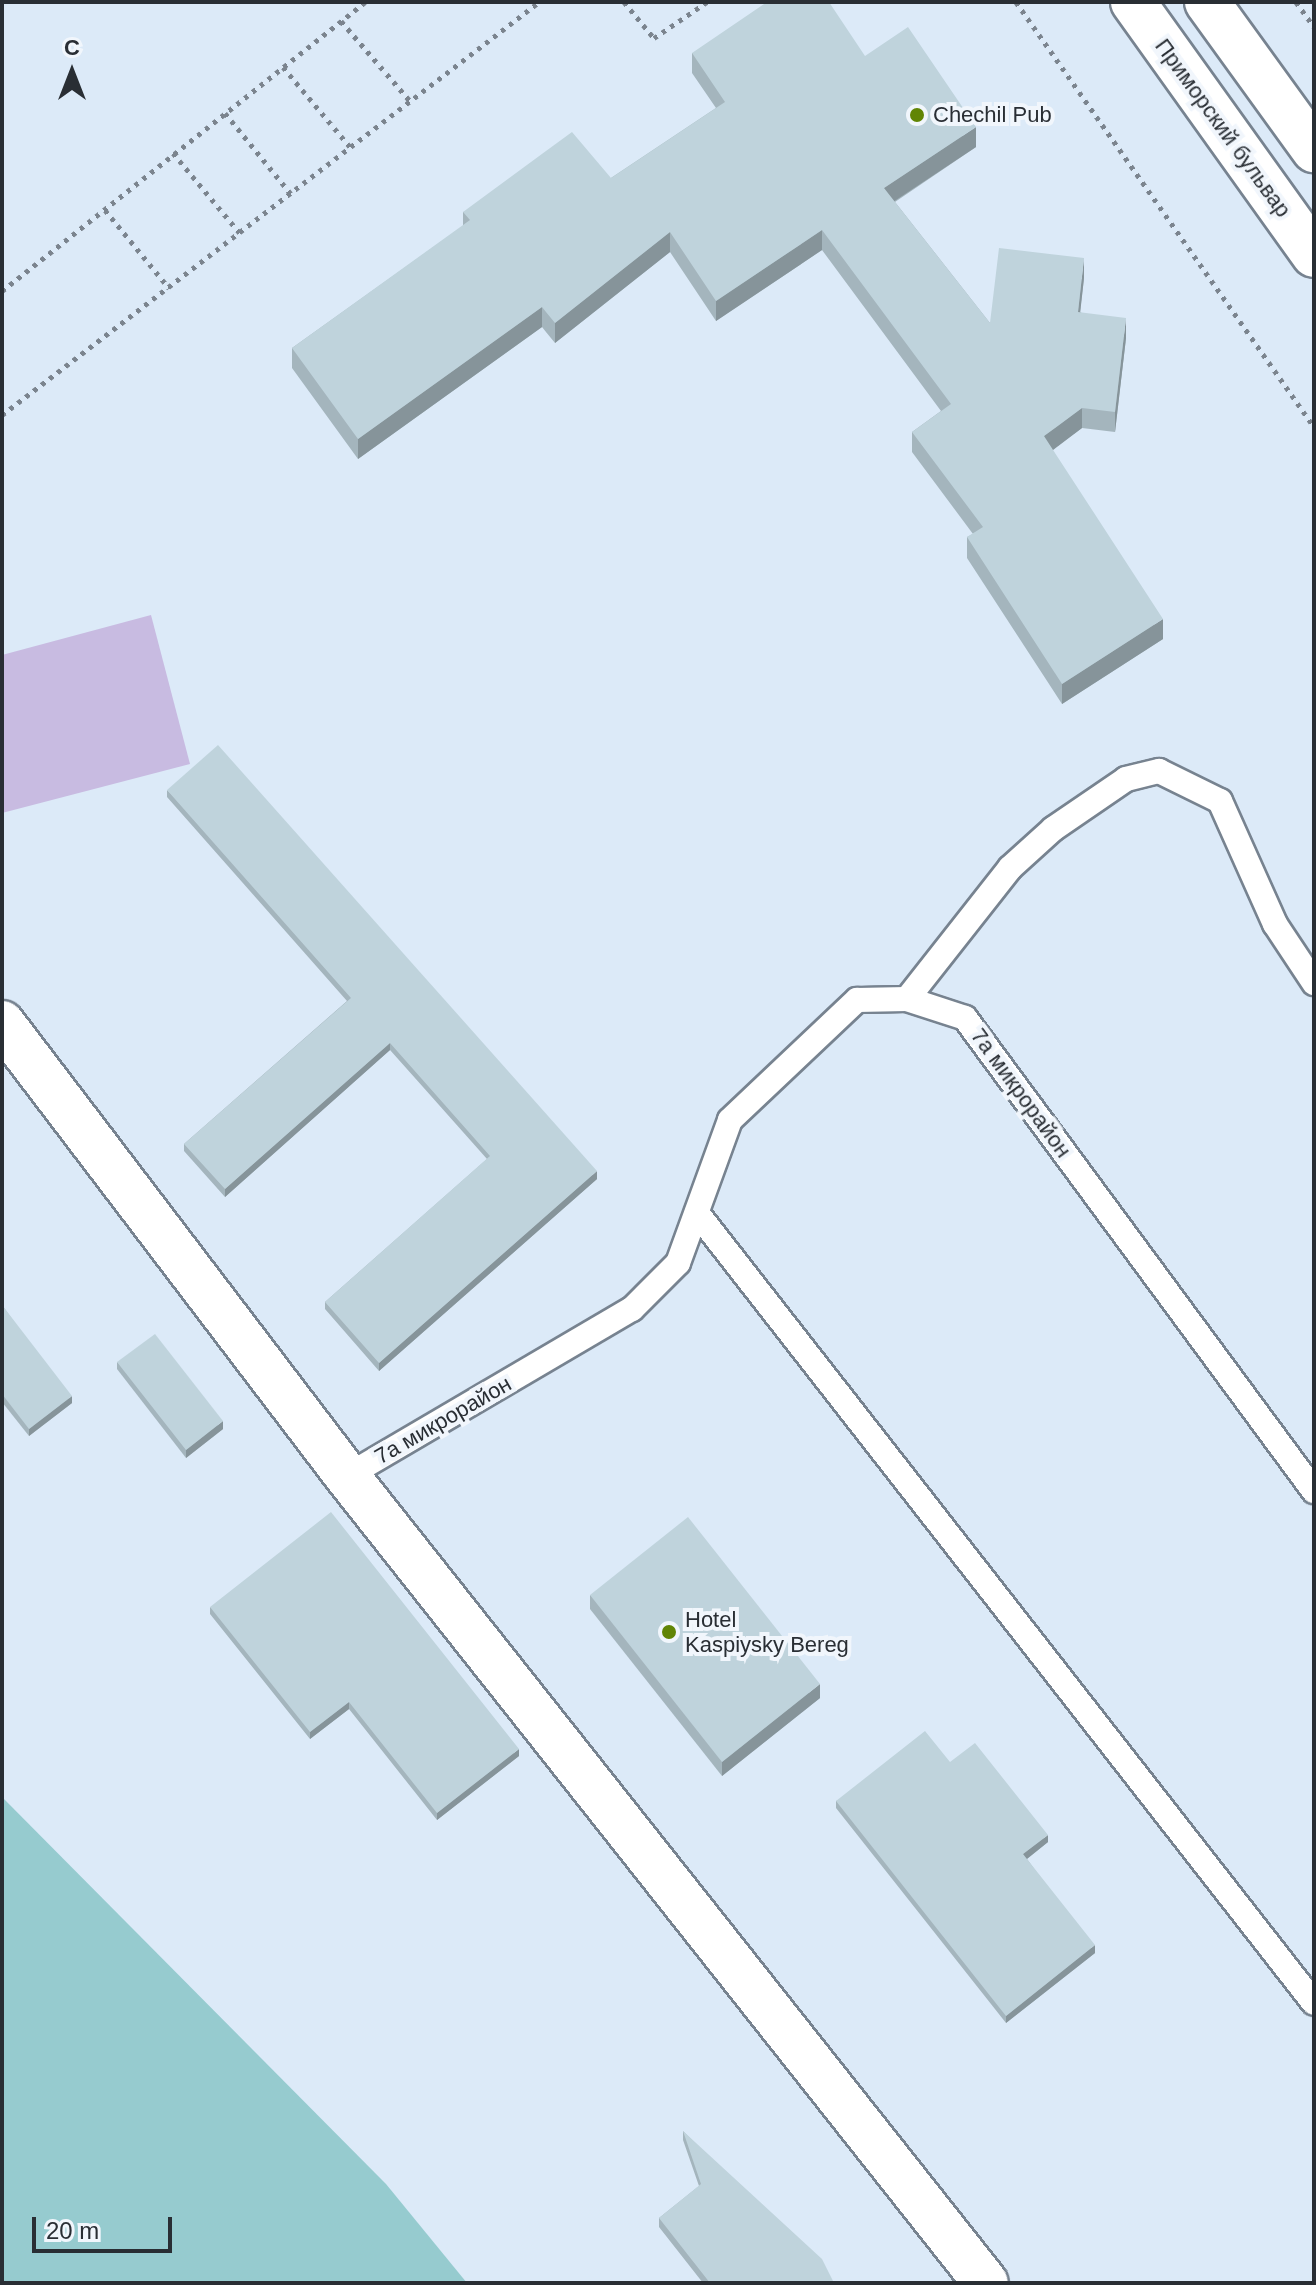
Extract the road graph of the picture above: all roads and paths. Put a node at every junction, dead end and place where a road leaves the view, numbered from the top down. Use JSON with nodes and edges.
{"nodes":[{"id":1,"x":365,"y":2,"type":"edge"},
{"id":2,"x":539,"y":2,"type":"edge"},
{"id":3,"x":624,"y":2,"type":"edge"},
{"id":4,"x":707,"y":2,"type":"edge"},
{"id":5,"x":1016,"y":2,"type":"edge"},
{"id":6,"x":1133,"y":2,"type":"edge"},
{"id":7,"x":1207,"y":2,"type":"edge"},
{"id":8,"x":1296,"y":2,"type":"edge"},
{"id":9,"x":341,"y":21,"type":"junction"},
{"id":10,"x":1314,"y":27,"type":"edge"},
{"id":11,"x":283,"y":67,"type":"junction"},
{"id":12,"x":411,"y":102,"type":"junction"},
{"id":13,"x":225,"y":113,"type":"junction"},
{"id":14,"x":351,"y":148,"type":"junction"},
{"id":15,"x":1314,"y":150,"type":"edge"},
{"id":16,"x":173,"y":153,"type":"junction"},
{"id":17,"x":291,"y":194,"type":"junction"},
{"id":18,"x":105,"y":210,"type":"junction"},
{"id":19,"x":240,"y":233,"type":"junction"},
{"id":20,"x":1314,"y":255,"type":"edge"},
{"id":21,"x":169,"y":288,"type":"junction"},
{"id":22,"x":2,"y":291,"type":"edge"},
{"id":23,"x":2,"y":415,"type":"edge"},
{"id":24,"x":1314,"y":427,"type":"edge"},
{"id":25,"x":1314,"y":983,"type":"edge"},
{"id":26,"x":907,"y":999,"type":"junction"},
{"id":27,"x":2,"y":1023,"type":"edge"},
{"id":28,"x":697,"y":1213,"type":"junction"},
{"id":29,"x":347,"y":1476,"type":"junction"},
{"id":30,"x":1314,"y":1491,"type":"edge"},
{"id":31,"x":1314,"y":2003,"type":"edge"},
{"id":32,"x":986,"y":2283,"type":"edge"}],
"edges":[{"from":1,"to":9,"type":"path"},
{"from":2,"to":12,"type":"path"},
{"from":3,"to":4,"type":"path"},
{"from":5,"to":24,"type":"path"},
{"from":6,"to":20,"type":"street","name":"Приморский бульвар"},
{"from":7,"to":15,"type":"street"},
{"from":8,"to":10,"type":"path"},
{"from":9,"to":11,"type":"path"},
{"from":9,"to":12,"type":"path"},
{"from":11,"to":13,"type":"path"},
{"from":11,"to":14,"type":"path"},
{"from":12,"to":14,"type":"path"},
{"from":13,"to":16,"type":"path"},
{"from":13,"to":17,"type":"path"},
{"from":14,"to":17,"type":"path"},
{"from":16,"to":18,"type":"path"},
{"from":16,"to":19,"type":"path"},
{"from":17,"to":19,"type":"path"},
{"from":18,"to":21,"type":"path"},
{"from":18,"to":22,"type":"path"},
{"from":19,"to":21,"type":"path"},
{"from":21,"to":23,"type":"path"},
{"from":25,"to":26,"type":"lane"},
{"from":26,"to":28,"type":"lane","name":"7а микрорайон"},
{"from":26,"to":30,"type":"lane","name":"7а микрорайон"},
{"from":27,"to":29,"type":"street"},
{"from":28,"to":29,"type":"lane","name":"7а микрорайон"},
{"from":28,"to":31,"type":"lane"},
{"from":29,"to":32,"type":"street"}]}
